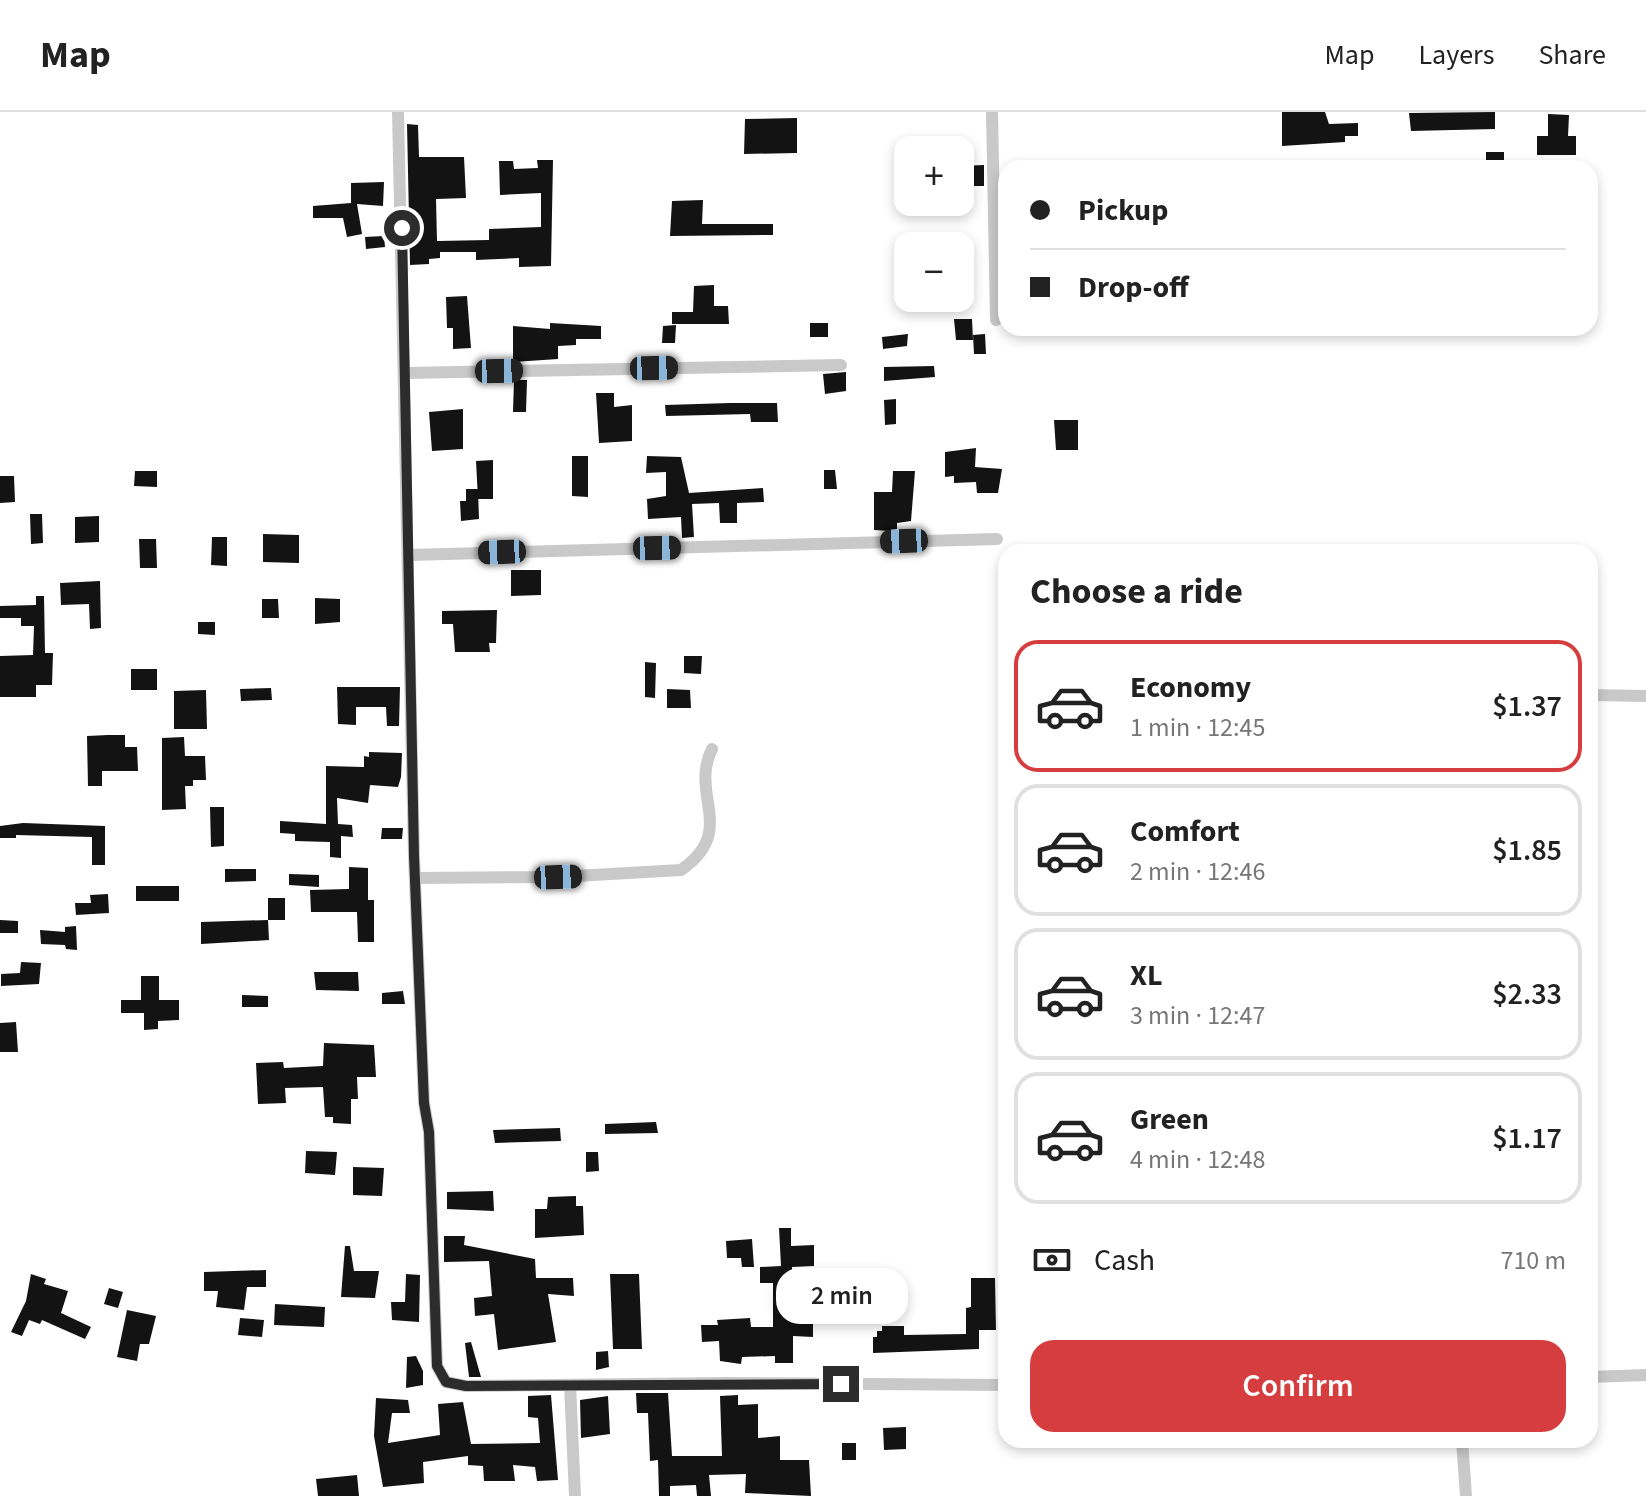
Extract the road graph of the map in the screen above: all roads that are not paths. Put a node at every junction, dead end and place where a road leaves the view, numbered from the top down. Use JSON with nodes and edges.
{"nodes":[{"id":1,"x":398,"y":112,"type":"edge"},
{"id":2,"x":992,"y":112,"type":"edge"},
{"id":3,"x":996,"y":320,"type":"dead end"},
{"id":4,"x":841,"y":365,"type":"dead end"},
{"id":5,"x":406,"y":373,"type":"junction"},
{"id":6,"x":997,"y":539,"type":"dead end"},
{"id":7,"x":409,"y":555,"type":"junction"},
{"id":8,"x":1598,"y":695,"type":"edge"},
{"id":9,"x":1646,"y":696,"type":"edge"},
{"id":10,"x":712,"y":749,"type":"dead end"},
{"id":11,"x":415,"y":878,"type":"junction"},
{"id":12,"x":1646,"y":1375,"type":"edge"},
{"id":13,"x":1598,"y":1377,"type":"edge"},
{"id":14,"x":570,"y":1385,"type":"junction"},
{"id":15,"x":998,"y":1385,"type":"edge"},
{"id":16,"x":1463,"y":1448,"type":"edge"},
{"id":17,"x":575,"y":1496,"type":"edge"},
{"id":18,"x":1466,"y":1496,"type":"edge"}],
"edges":[{"from":1,"to":5,"type":"street"},
{"from":2,"to":3,"type":"street"},
{"from":4,"to":5,"type":"street"},
{"from":5,"to":7,"type":"street"},
{"from":6,"to":7,"type":"street"},
{"from":7,"to":11,"type":"street"},
{"from":8,"to":9,"type":"street"},
{"from":10,"to":11,"type":"street"},
{"from":11,"to":14,"type":"street"},
{"from":12,"to":13,"type":"street"},
{"from":14,"to":15,"type":"street"},
{"from":14,"to":17,"type":"street"},
{"from":16,"to":18,"type":"street"}]}
